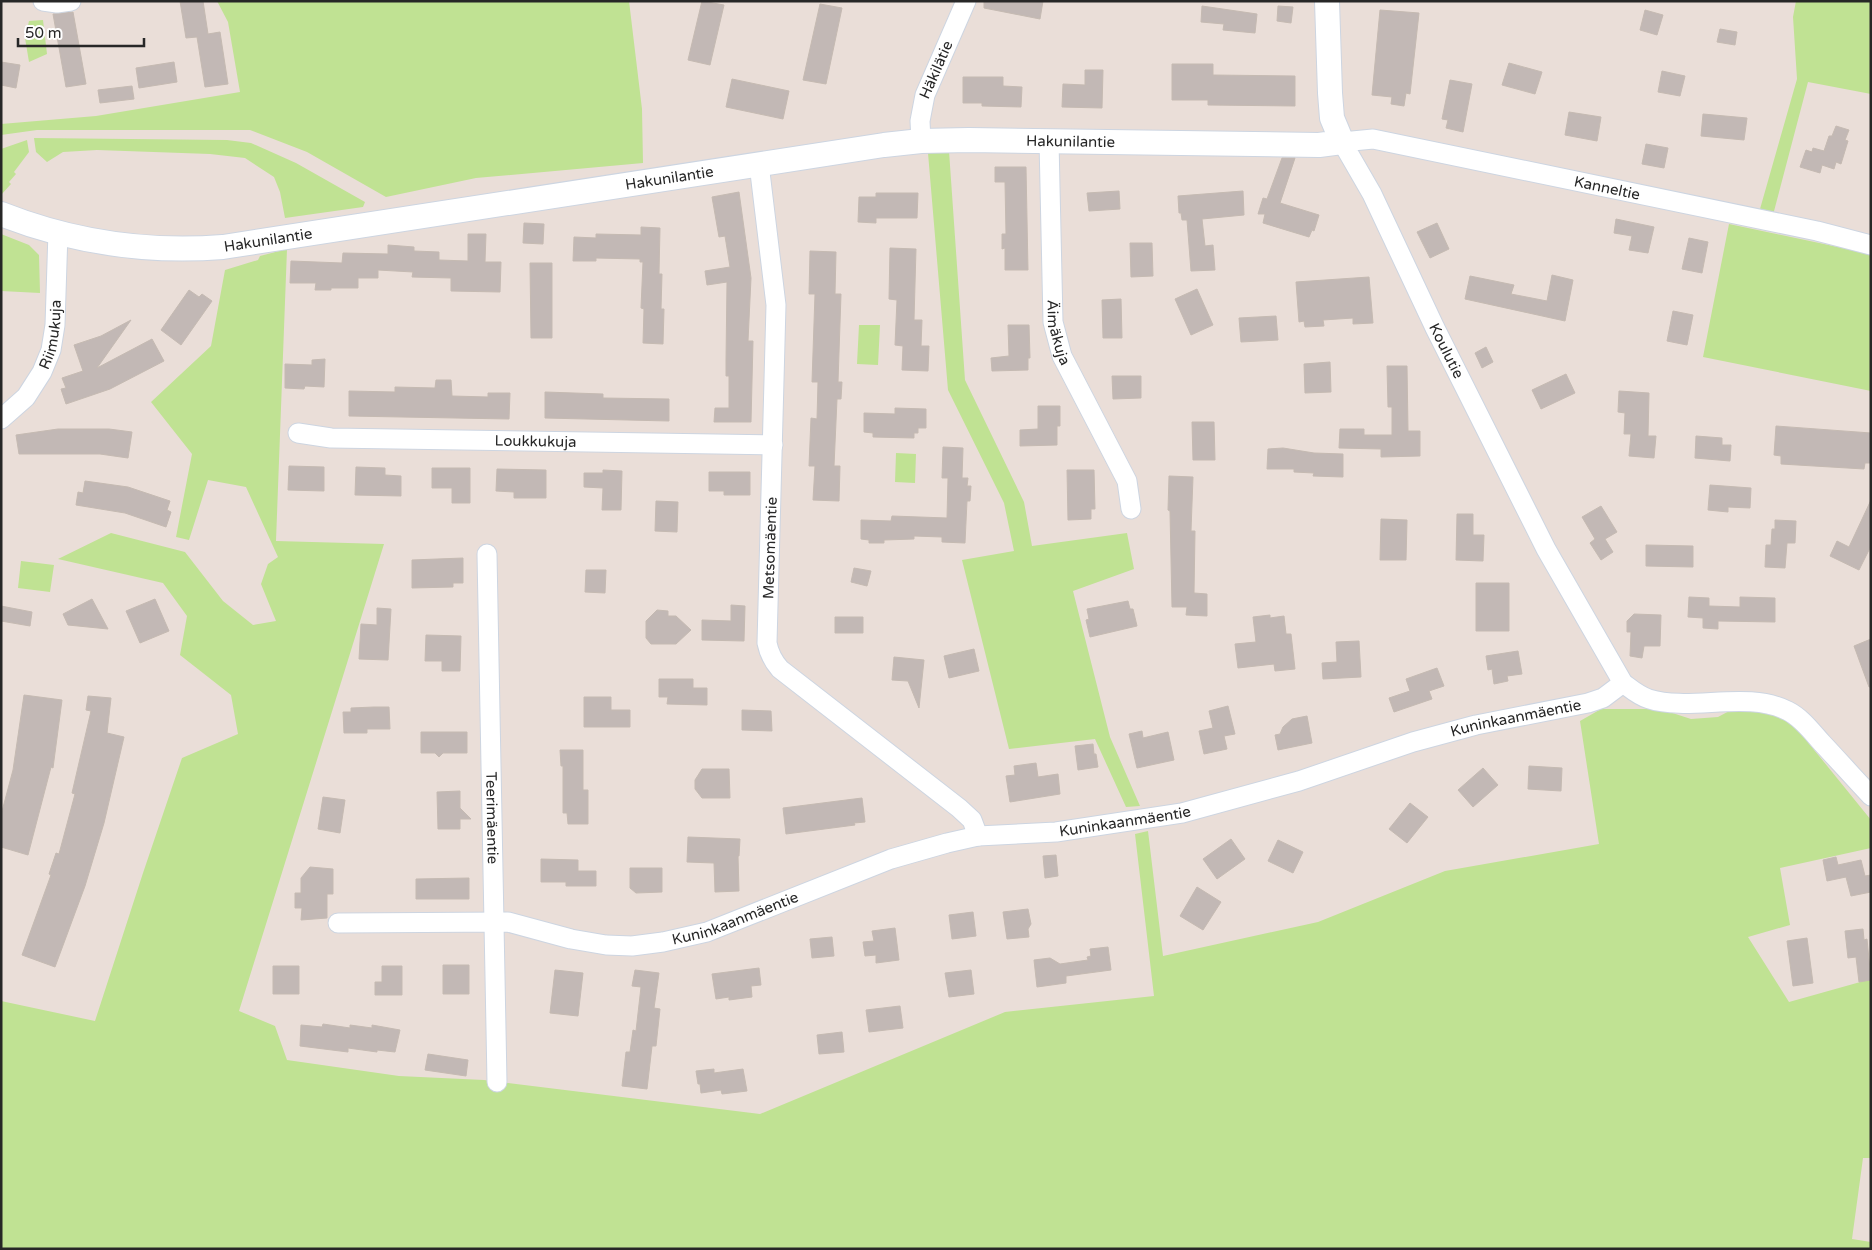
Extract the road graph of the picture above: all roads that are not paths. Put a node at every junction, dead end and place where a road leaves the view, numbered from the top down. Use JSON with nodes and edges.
{"nodes":[{"id":1,"x":43,"y":1,"type":"edge"},
{"id":2,"x":71,"y":1,"type":"edge"},
{"id":3,"x":966,"y":1,"type":"edge"},
{"id":4,"x":1327,"y":1,"type":"edge"},
{"id":5,"x":921,"y":141,"type":"junction"},
{"id":6,"x":1049,"y":141,"type":"junction"},
{"id":7,"x":1342,"y":142,"type":"junction"},
{"id":8,"x":759,"y":164,"type":"junction"},
{"id":9,"x":1,"y":214,"type":"edge"},
{"id":10,"x":58,"y":232,"type":"junction"},
{"id":11,"x":1871,"y":245,"type":"edge"},
{"id":12,"x":1,"y":419,"type":"edge"},
{"id":13,"x":298,"y":433,"type":"dead end"},
{"id":14,"x":773,"y":445,"type":"junction"},
{"id":15,"x":1131,"y":509,"type":"dead end"},
{"id":16,"x":487,"y":554,"type":"dead end"},
{"id":17,"x":1623,"y":683,"type":"junction"},
{"id":18,"x":1871,"y":796,"type":"edge"},
{"id":19,"x":978,"y":836,"type":"junction"},
{"id":20,"x":494,"y":922,"type":"junction"},
{"id":21,"x":338,"y":923,"type":"dead end"},
{"id":22,"x":497,"y":1082,"type":"dead end"}],
"edges":[{"from":1,"to":2,"type":"street"},
{"from":3,"to":5,"type":"street","name":"Häkilätie"},
{"from":4,"to":7,"type":"street","name":"Koulutie"},
{"from":5,"to":6,"type":"street","name":"Hakunilantie"},
{"from":5,"to":8,"type":"street","name":"Hakunilantie"},
{"from":6,"to":7,"type":"street","name":"Hakunilantie"},
{"from":6,"to":15,"type":"street","name":"Äimäkuja"},
{"from":7,"to":11,"type":"street","name":"Kanneltie"},
{"from":7,"to":17,"type":"street","name":"Koulutie"},
{"from":8,"to":10,"type":"street","name":"Hakunilantie"},
{"from":8,"to":14,"type":"street","name":"Metsomäentie"},
{"from":9,"to":10,"type":"street","name":"Hakunilantie"},
{"from":10,"to":12,"type":"street","name":"Riimukuja"},
{"from":13,"to":14,"type":"street","name":"Loukkukuja"},
{"from":14,"to":19,"type":"street","name":"Metsomäentie"},
{"from":16,"to":20,"type":"street","name":"Teerimäentie"},
{"from":17,"to":18,"type":"street"},
{"from":17,"to":19,"type":"street","name":"Kuninkaanmäentie"},
{"from":19,"to":20,"type":"street","name":"Kuninkaanmäentie"},
{"from":20,"to":21,"type":"street","name":"Kuninkaanmäentie"},
{"from":20,"to":22,"type":"street","name":"Teerimäentie"}]}
